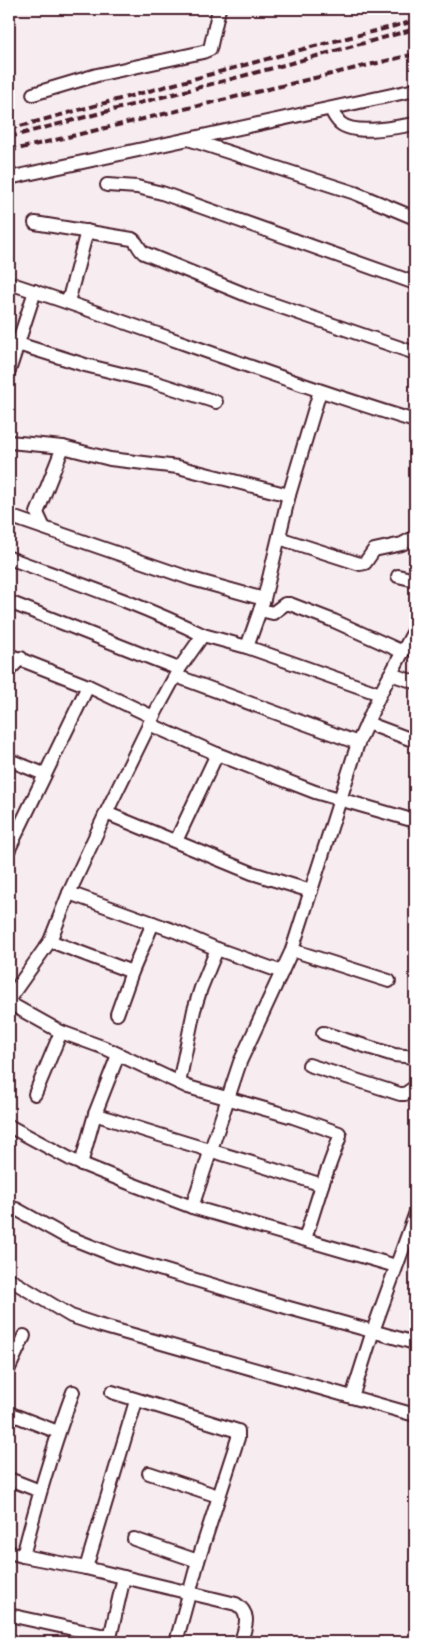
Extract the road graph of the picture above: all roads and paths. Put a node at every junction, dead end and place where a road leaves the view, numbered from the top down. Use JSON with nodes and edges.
{"nodes":[{"id":1,"x":219,"y":9,"type":"edge"},
{"id":2,"x":415,"y":90,"type":"edge"},
{"id":3,"x":33,"y":94,"type":"dead end"},
{"id":4,"x":331,"y":109,"type":"junction"},
{"id":5,"x":415,"y":124,"type":"edge"},
{"id":6,"x":191,"y":140,"type":"junction"},
{"id":7,"x":9,"y":178,"type":"edge"},
{"id":8,"x":107,"y":185,"type":"dead end"},
{"id":9,"x":415,"y":218,"type":"edge"},
{"id":10,"x":35,"y":223,"type":"dead end"},
{"id":11,"x":87,"y":231,"type":"junction"},
{"id":12,"x":9,"y":283,"type":"edge"},
{"id":13,"x":415,"y":283,"type":"edge"},
{"id":14,"x":35,"y":291,"type":"junction"},
{"id":15,"x":68,"y":302,"type":"junction"},
{"id":16,"x":9,"y":329,"type":"edge"},
{"id":17,"x":19,"y":339,"type":"junction"},
{"id":18,"x":415,"y":353,"type":"edge"},
{"id":19,"x":9,"y":371,"type":"edge"},
{"id":20,"x":320,"y":391,"type":"junction"},
{"id":21,"x":216,"y":402,"type":"dead end"},
{"id":22,"x":415,"y":421,"type":"edge"},
{"id":23,"x":9,"y":442,"type":"edge"},
{"id":24,"x":63,"y":448,"type":"junction"},
{"id":25,"x":289,"y":494,"type":"junction"},
{"id":26,"x":9,"y":516,"type":"edge"},
{"id":27,"x":44,"y":528,"type":"junction"},
{"id":28,"x":415,"y":537,"type":"edge"},
{"id":29,"x":279,"y":538,"type":"junction"},
{"id":30,"x":9,"y":558,"type":"edge"},
{"id":31,"x":398,"y":576,"type":"dead end"},
{"id":32,"x":415,"y":580,"type":"edge"},
{"id":33,"x":9,"y":602,"type":"edge"},
{"id":34,"x":262,"y":604,"type":"junction"},
{"id":35,"x":203,"y":635,"type":"junction"},
{"id":36,"x":414,"y":635,"type":"edge"},
{"id":37,"x":247,"y":647,"type":"junction"},
{"id":38,"x":403,"y":652,"type":"junction"},
{"id":39,"x":15,"y":656,"type":"edge"},
{"id":40,"x":9,"y":670,"type":"edge"},
{"id":41,"x":178,"y":673,"type":"junction"},
{"id":42,"x":390,"y":674,"type":"junction"},
{"id":43,"x":415,"y":682,"type":"edge"},
{"id":44,"x":88,"y":686,"type":"junction"},
{"id":45,"x":380,"y":694,"type":"junction"},
{"id":46,"x":151,"y":721,"type":"junction"},
{"id":47,"x":367,"y":724,"type":"junction"},
{"id":48,"x":415,"y":741,"type":"edge"},
{"id":49,"x":358,"y":743,"type":"junction"},
{"id":50,"x":217,"y":754,"type":"junction"},
{"id":51,"x":9,"y":760,"type":"edge"},
{"id":52,"x":44,"y":774,"type":"junction"},
{"id":53,"x":339,"y":800,"type":"junction"},
{"id":54,"x":106,"y":813,"type":"junction"},
{"id":55,"x":415,"y":821,"type":"edge"},
{"id":56,"x":176,"y":841,"type":"junction"},
{"id":57,"x":10,"y":843,"type":"edge"},
{"id":58,"x":311,"y":891,"type":"junction"},
{"id":59,"x":69,"y":893,"type":"junction"},
{"id":60,"x":153,"y":923,"type":"junction"},
{"id":61,"x":50,"y":941,"type":"junction"},
{"id":62,"x":217,"y":950,"type":"junction"},
{"id":63,"x":292,"y":950,"type":"junction"},
{"id":64,"x":132,"y":972,"type":"junction"},
{"id":65,"x":282,"y":972,"type":"junction"},
{"id":66,"x":389,"y":981,"type":"dead end"},
{"id":67,"x":9,"y":999,"type":"edge"},
{"id":68,"x":9,"y":1004,"type":"edge"},
{"id":69,"x":117,"y":1014,"type":"dead end"},
{"id":70,"x":61,"y":1032,"type":"junction"},
{"id":71,"x":324,"y":1033,"type":"dead end"},
{"id":72,"x":118,"y":1055,"type":"junction"},
{"id":73,"x":415,"y":1057,"type":"edge"},
{"id":74,"x":308,"y":1065,"type":"dead end"},
{"id":75,"x":179,"y":1083,"type":"junction"},
{"id":76,"x":415,"y":1087,"type":"edge"},
{"id":77,"x":36,"y":1094,"type":"dead end"},
{"id":78,"x":229,"y":1099,"type":"junction"},
{"id":79,"x":95,"y":1114,"type":"junction"},
{"id":80,"x":9,"y":1126,"type":"edge"},
{"id":81,"x":212,"y":1150,"type":"junction"},
{"id":82,"x":81,"y":1164,"type":"junction"},
{"id":83,"x":322,"y":1185,"type":"junction"},
{"id":84,"x":192,"y":1207,"type":"junction"},
{"id":85,"x":16,"y":1209,"type":"dead end"},
{"id":86,"x":415,"y":1215,"type":"edge"},
{"id":87,"x":305,"y":1239,"type":"junction"},
{"id":88,"x":396,"y":1266,"type":"junction"},
{"id":89,"x":9,"y":1279,"type":"edge"},
{"id":90,"x":373,"y":1331,"type":"junction"},
{"id":91,"x":24,"y":1336,"type":"dead end"},
{"id":92,"x":415,"y":1343,"type":"edge"},
{"id":93,"x":9,"y":1368,"type":"edge"},
{"id":94,"x":73,"y":1392,"type":"dead end"},
{"id":95,"x":112,"y":1392,"type":"dead end"},
{"id":96,"x":352,"y":1397,"type":"junction"},
{"id":97,"x":136,"y":1401,"type":"junction"},
{"id":98,"x":11,"y":1414,"type":"dead end"},
{"id":99,"x":415,"y":1415,"type":"edge"},
{"id":100,"x":58,"y":1432,"type":"junction"},
{"id":101,"x":149,"y":1473,"type":"dead end"},
{"id":102,"x":9,"y":1479,"type":"edge"},
{"id":103,"x":40,"y":1492,"type":"junction"},
{"id":104,"x":218,"y":1496,"type":"junction"},
{"id":105,"x":134,"y":1538,"type":"dead end"},
{"id":106,"x":9,"y":1552,"type":"edge"},
{"id":107,"x":23,"y":1556,"type":"junction"},
{"id":108,"x":198,"y":1561,"type":"junction"},
{"id":109,"x":86,"y":1568,"type":"junction"},
{"id":110,"x":124,"y":1577,"type":"junction"},
{"id":111,"x":189,"y":1592,"type":"junction"},
{"id":112,"x":9,"y":1615,"type":"edge"},
{"id":113,"x":110,"y":1640,"type":"edge"},
{"id":114,"x":176,"y":1642,"type":"edge"},
{"id":115,"x":242,"y":1642,"type":"edge"}],
"edges":[{"from":1,"to":3,"type":"street"},
{"from":2,"to":4,"type":"street"},
{"from":4,"to":5,"type":"street"},
{"from":4,"to":6,"type":"street"},
{"from":6,"to":7,"type":"street"},
{"from":6,"to":9,"type":"street"},
{"from":8,"to":13,"type":"street"},
{"from":10,"to":11,"type":"street"},
{"from":11,"to":15,"type":"street"},
{"from":11,"to":18,"type":"street"},
{"from":12,"to":14,"type":"street"},
{"from":14,"to":15,"type":"street"},
{"from":14,"to":17,"type":"street"},
{"from":15,"to":20,"type":"street"},
{"from":16,"to":17,"type":"street"},
{"from":17,"to":19,"type":"street"},
{"from":17,"to":21,"type":"street"},
{"from":20,"to":22,"type":"street"},
{"from":20,"to":25,"type":"street"},
{"from":23,"to":24,"type":"street"},
{"from":24,"to":25,"type":"street"},
{"from":24,"to":27,"type":"street"},
{"from":25,"to":29,"type":"street"},
{"from":26,"to":27,"type":"street"},
{"from":27,"to":34,"type":"street"},
{"from":28,"to":29,"type":"street"},
{"from":29,"to":34,"type":"street"},
{"from":30,"to":35,"type":"street"},
{"from":31,"to":32,"type":"street"},
{"from":33,"to":41,"type":"street"},
{"from":34,"to":37,"type":"street"},
{"from":34,"to":38,"type":"street"},
{"from":35,"to":37,"type":"street"},
{"from":35,"to":41,"type":"street"},
{"from":36,"to":38,"type":"street"},
{"from":37,"to":45,"type":"street"},
{"from":38,"to":42,"type":"street"},
{"from":39,"to":40,"type":"street"},
{"from":39,"to":44,"type":"street"},
{"from":41,"to":46,"type":"street"},
{"from":41,"to":49,"type":"street"},
{"from":42,"to":43,"type":"street"},
{"from":42,"to":45,"type":"street"},
{"from":44,"to":46,"type":"street"},
{"from":44,"to":52,"type":"street"},
{"from":45,"to":47,"type":"street"},
{"from":46,"to":50,"type":"street"},
{"from":46,"to":54,"type":"street"},
{"from":47,"to":48,"type":"street"},
{"from":47,"to":49,"type":"street"},
{"from":49,"to":53,"type":"street"},
{"from":50,"to":53,"type":"street"},
{"from":50,"to":56,"type":"street"},
{"from":51,"to":52,"type":"street"},
{"from":52,"to":57,"type":"street"},
{"from":53,"to":55,"type":"street"},
{"from":53,"to":58,"type":"street"},
{"from":54,"to":56,"type":"street"},
{"from":54,"to":59,"type":"street"},
{"from":56,"to":58,"type":"street"},
{"from":58,"to":63,"type":"street"},
{"from":59,"to":60,"type":"street"},
{"from":59,"to":61,"type":"street"},
{"from":60,"to":62,"type":"street"},
{"from":60,"to":64,"type":"street"},
{"from":61,"to":64,"type":"street"},
{"from":61,"to":67,"type":"street"},
{"from":62,"to":65,"type":"street"},
{"from":62,"to":75,"type":"street"},
{"from":63,"to":65,"type":"street"},
{"from":63,"to":66,"type":"street"},
{"from":64,"to":69,"type":"street"},
{"from":65,"to":78,"type":"street"},
{"from":68,"to":70,"type":"street"},
{"from":70,"to":72,"type":"street"},
{"from":70,"to":77,"type":"street"},
{"from":71,"to":73,"type":"street"},
{"from":72,"to":75,"type":"street"},
{"from":72,"to":79,"type":"street"},
{"from":74,"to":76,"type":"street"},
{"from":75,"to":78,"type":"street"},
{"from":78,"to":81,"type":"street"},
{"from":78,"to":83,"type":"street"},
{"from":79,"to":81,"type":"street"},
{"from":79,"to":82,"type":"street"},
{"from":80,"to":82,"type":"street"},
{"from":81,"to":83,"type":"street"},
{"from":81,"to":84,"type":"street"},
{"from":82,"to":84,"type":"street"},
{"from":83,"to":87,"type":"street"},
{"from":84,"to":87,"type":"street"},
{"from":85,"to":90,"type":"street"},
{"from":86,"to":88,"type":"street"},
{"from":87,"to":88,"type":"street"},
{"from":88,"to":90,"type":"street"},
{"from":89,"to":96,"type":"street"},
{"from":90,"to":92,"type":"street"},
{"from":90,"to":96,"type":"street"},
{"from":91,"to":93,"type":"street"},
{"from":94,"to":100,"type":"street"},
{"from":95,"to":97,"type":"street"},
{"from":96,"to":99,"type":"street"},
{"from":97,"to":104,"type":"street"},
{"from":97,"to":109,"type":"street"},
{"from":98,"to":100,"type":"street"},
{"from":100,"to":103,"type":"street"},
{"from":101,"to":104,"type":"street"},
{"from":102,"to":103,"type":"street"},
{"from":103,"to":107,"type":"street"},
{"from":104,"to":108,"type":"street"},
{"from":105,"to":108,"type":"street"},
{"from":106,"to":107,"type":"street"},
{"from":107,"to":109,"type":"street"},
{"from":108,"to":111,"type":"street"},
{"from":109,"to":110,"type":"street"},
{"from":110,"to":111,"type":"street"},
{"from":110,"to":113,"type":"street"},
{"from":111,"to":114,"type":"street"},
{"from":111,"to":115,"type":"street"},
{"from":112,"to":113,"type":"street"}]}
